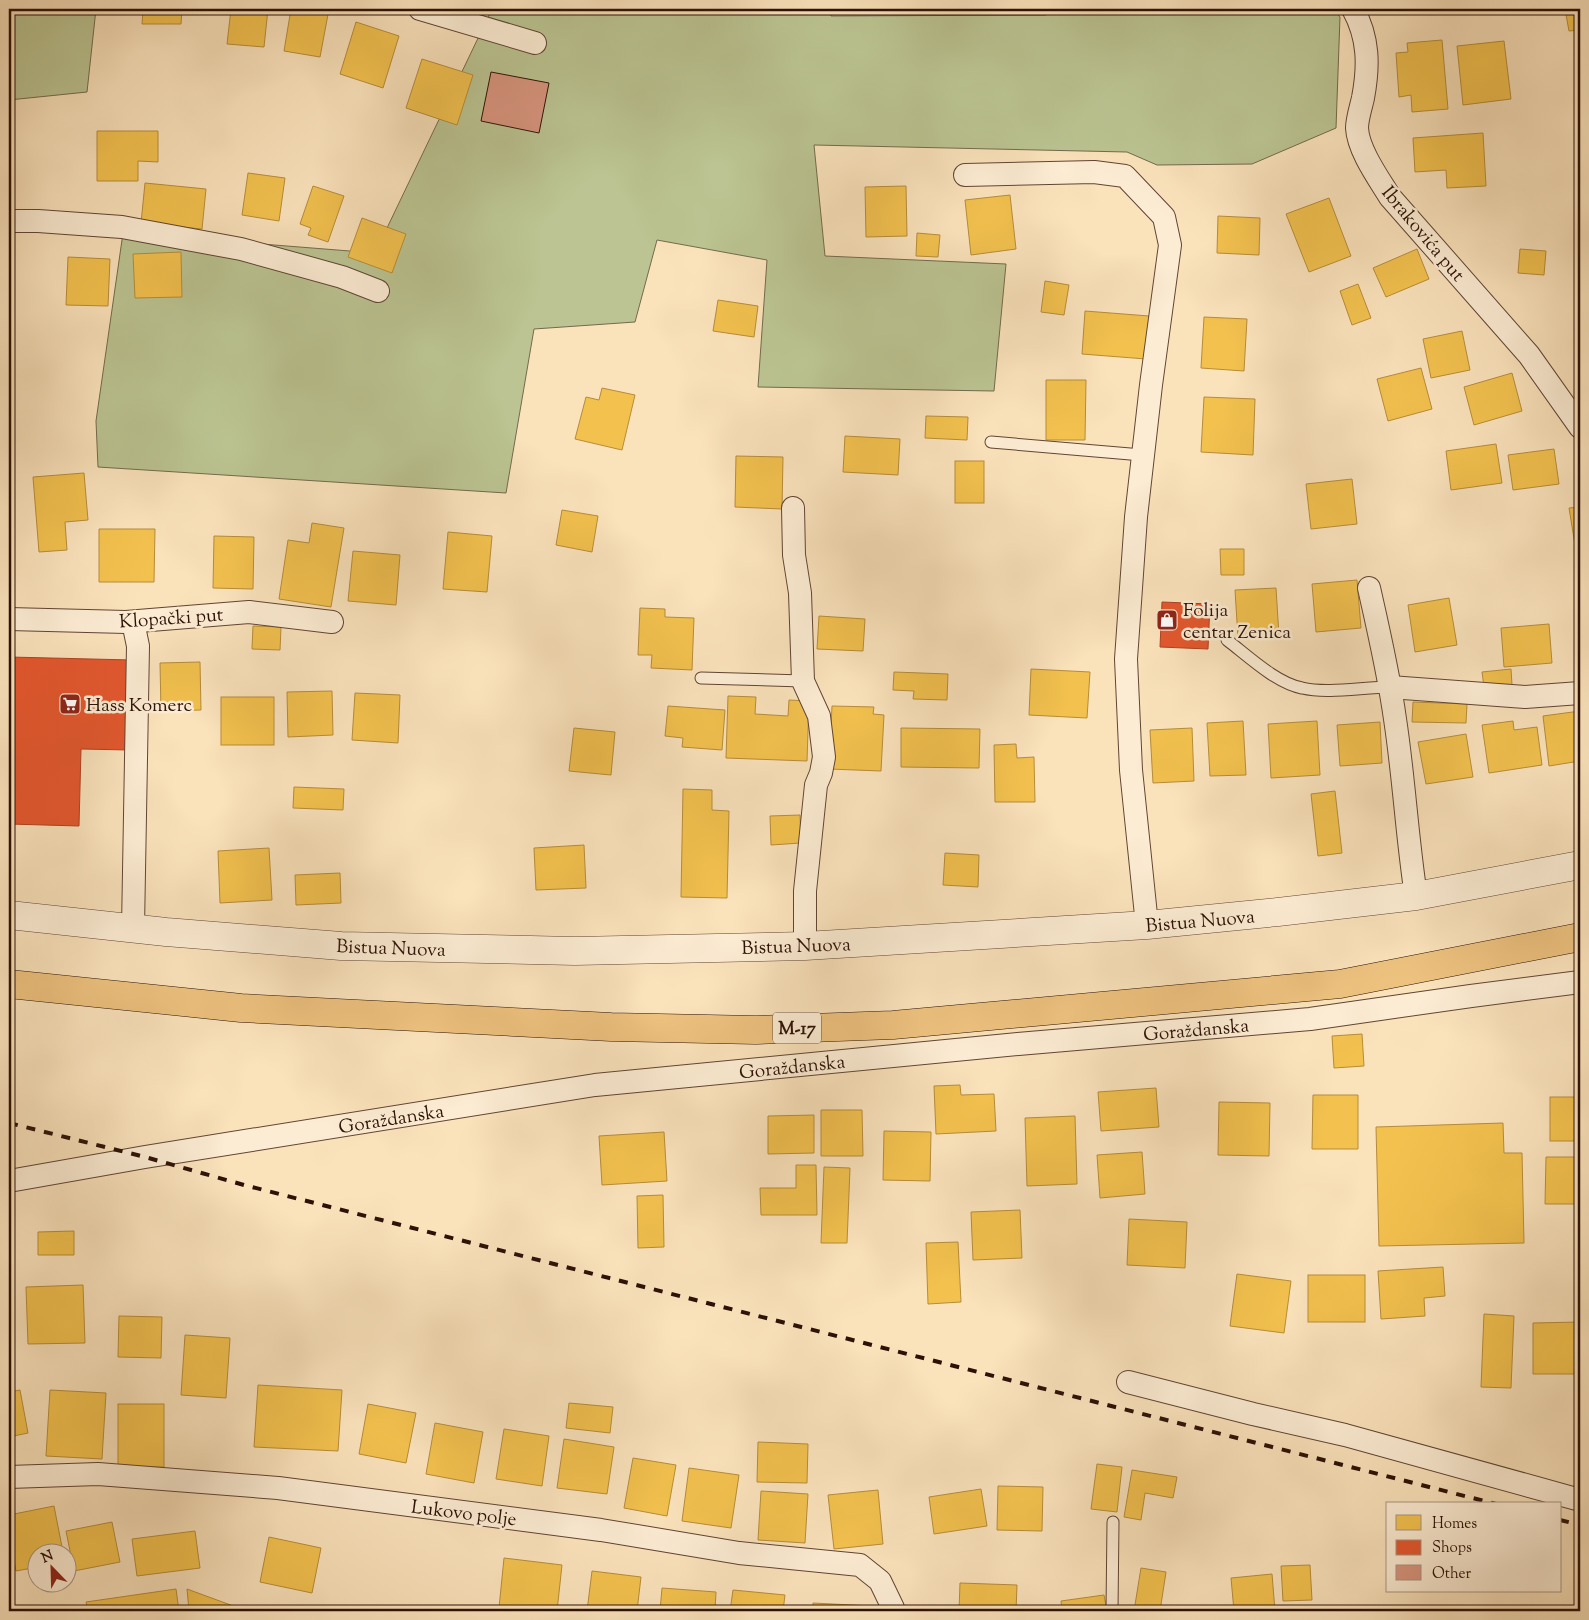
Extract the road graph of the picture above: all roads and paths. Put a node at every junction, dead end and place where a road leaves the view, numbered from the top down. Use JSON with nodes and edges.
{"nodes":[{"id":1,"x":420,"y":9,"type":"edge"},
{"id":2,"x":1353,"y":9,"type":"edge"},
{"id":3,"x":535,"y":43,"type":"dead end"},
{"id":4,"x":965,"y":175,"type":"dead end"},
{"id":5,"x":9,"y":221,"type":"edge"},
{"id":6,"x":378,"y":292,"type":"dead end"},
{"id":7,"x":1580,"y":427,"type":"edge"},
{"id":8,"x":991,"y":442,"type":"dead end"},
{"id":9,"x":1142,"y":455,"type":"junction"},
{"id":10,"x":793,"y":508,"type":"dead end"},
{"id":11,"x":1369,"y":588,"type":"dead end"},
{"id":12,"x":9,"y":619,"type":"edge"},
{"id":13,"x":133,"y":622,"type":"junction"},
{"id":14,"x":332,"y":622,"type":"dead end"},
{"id":15,"x":1227,"y":640,"type":"dead end"},
{"id":16,"x":701,"y":678,"type":"dead end"},
{"id":17,"x":804,"y":681,"type":"junction"},
{"id":18,"x":1390,"y":687,"type":"junction"},
{"id":19,"x":1580,"y":693,"type":"edge"},
{"id":20,"x":1580,"y":865,"type":"edge"},
{"id":21,"x":1416,"y":896,"type":"junction"},
{"id":22,"x":9,"y":915,"type":"edge"},
{"id":23,"x":1147,"y":925,"type":"junction"},
{"id":24,"x":134,"y":928,"type":"junction"},
{"id":25,"x":1580,"y":937,"type":"edge"},
{"id":26,"x":805,"y":946,"type":"junction"},
{"id":27,"x":1580,"y":982,"type":"edge"},
{"id":28,"x":9,"y":984,"type":"edge"},
{"id":29,"x":9,"y":1181,"type":"edge"},
{"id":30,"x":1128,"y":1382,"type":"dead end"},
{"id":31,"x":9,"y":1478,"type":"edge"},
{"id":32,"x":1580,"y":1500,"type":"edge"},
{"id":33,"x":1113,"y":1522,"type":"dead end"},
{"id":34,"x":892,"y":1611,"type":"edge"},
{"id":35,"x":1112,"y":1611,"type":"edge"}],
"edges":[{"from":1,"to":3,"type":"street"},
{"from":2,"to":7,"type":"street","name":"Ibrakovića put"},
{"from":4,"to":9,"type":"street"},
{"from":5,"to":6,"type":"street"},
{"from":8,"to":9,"type":"lane"},
{"from":9,"to":23,"type":"street"},
{"from":10,"to":17,"type":"street"},
{"from":11,"to":18,"type":"street"},
{"from":12,"to":13,"type":"street","name":"Klopački put"},
{"from":13,"to":14,"type":"street","name":"Klopački put"},
{"from":13,"to":24,"type":"street"},
{"from":15,"to":18,"type":"lane"},
{"from":16,"to":17,"type":"lane"},
{"from":17,"to":26,"type":"street"},
{"from":18,"to":19,"type":"street"},
{"from":18,"to":21,"type":"street"},
{"from":20,"to":21,"type":"street","name":"Bistua Nuova"},
{"from":21,"to":23,"type":"street","name":"Bistua Nuova"},
{"from":22,"to":24,"type":"street","name":"Bistua Nuova"},
{"from":23,"to":26,"type":"street","name":"Bistua Nuova"},
{"from":24,"to":26,"type":"street","name":"Bistua Nuova"},
{"from":25,"to":28,"type":"highway","number":"M-17"},
{"from":27,"to":29,"type":"street","name":"Goraždanska"},
{"from":30,"to":32,"type":"street"},
{"from":31,"to":34,"type":"street","name":"Lukovo polje"},
{"from":33,"to":35,"type":"lane"}]}
